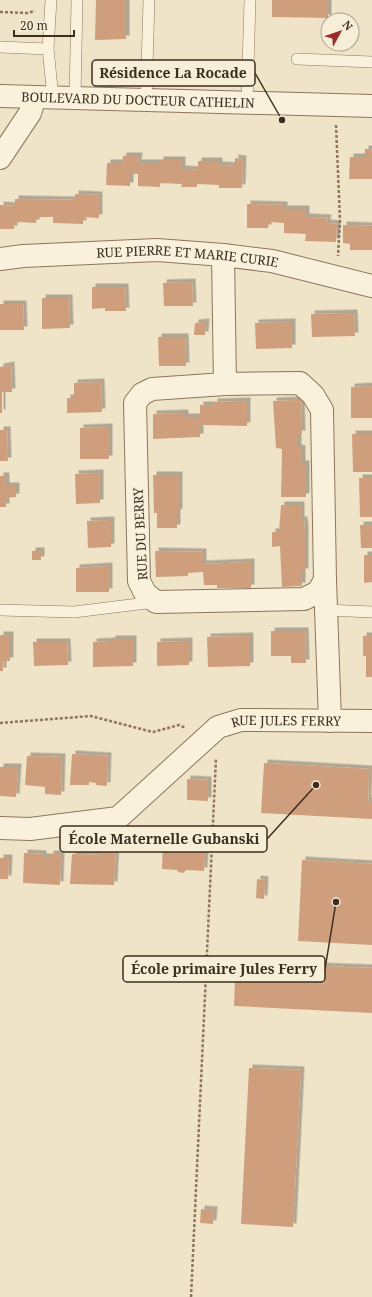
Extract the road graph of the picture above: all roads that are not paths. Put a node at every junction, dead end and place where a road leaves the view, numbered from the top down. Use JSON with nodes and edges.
{"nodes":[{"id":1,"x":51,"y":0,"type":"edge"},
{"id":2,"x":77,"y":0,"type":"edge"},
{"id":3,"x":149,"y":0,"type":"edge"},
{"id":4,"x":250,"y":0,"type":"edge"},
{"id":5,"x":0,"y":47,"type":"edge"},
{"id":6,"x":48,"y":49,"type":"junction"},
{"id":7,"x":297,"y":59,"type":"dead end"},
{"id":8,"x":372,"y":62,"type":"edge"},
{"id":9,"x":0,"y":96,"type":"edge"},
{"id":10,"x":44,"y":97,"type":"junction"},
{"id":11,"x":75,"y":98,"type":"junction"},
{"id":12,"x":146,"y":100,"type":"junction"},
{"id":13,"x":247,"y":102,"type":"junction"},
{"id":14,"x":372,"y":106,"type":"edge"},
{"id":15,"x":0,"y":158,"type":"edge"},
{"id":16,"x":223,"y":255,"type":"junction"},
{"id":17,"x":0,"y":259,"type":"edge"},
{"id":18,"x":372,"y":286,"type":"edge"},
{"id":19,"x":225,"y":384,"type":"junction"},
{"id":20,"x":325,"y":580,"type":"junction"},
{"id":21,"x":156,"y":602,"type":"junction"},
{"id":22,"x":0,"y":610,"type":"edge"},
{"id":23,"x":326,"y":610,"type":"junction"},
{"id":24,"x":372,"y":612,"type":"edge"},
{"id":25,"x":330,"y":721,"type":"junction"},
{"id":26,"x":372,"y":721,"type":"edge"},
{"id":27,"x":0,"y":828,"type":"edge"}],
"edges":[{"from":1,"to":6,"type":"lane"},
{"from":2,"to":11,"type":"lane"},
{"from":3,"to":12,"type":"lane"},
{"from":4,"to":13,"type":"lane"},
{"from":5,"to":6,"type":"lane"},
{"from":6,"to":10,"type":"lane"},
{"from":7,"to":8,"type":"lane"},
{"from":9,"to":10,"type":"street","name":"BOULEVARD DU DOCTEUR CATHELIN"},
{"from":10,"to":11,"type":"street","name":"BOULEVARD DU DOCTEUR CATHELIN"},
{"from":10,"to":15,"type":"street"},
{"from":11,"to":12,"type":"street","name":"BOULEVARD DU DOCTEUR CATHELIN"},
{"from":12,"to":13,"type":"street","name":"BOULEVARD DU DOCTEUR CATHELIN"},
{"from":13,"to":14,"type":"street","name":"BOULEVARD DU DOCTEUR CATHELIN"},
{"from":16,"to":17,"type":"street","name":"RUE PIERRE ET MARIE CURIE"},
{"from":16,"to":18,"type":"street","name":"RUE PIERRE ET MARIE CURIE"},
{"from":16,"to":19,"type":"street"},
{"from":19,"to":20,"type":"street","name":"RUE DU BERRY"},
{"from":19,"to":21,"type":"street","name":"RUE DU BERRY"},
{"from":20,"to":21,"type":"street"},
{"from":20,"to":23,"type":"street","name":"RUE DU BERRY"},
{"from":21,"to":22,"type":"lane"},
{"from":23,"to":24,"type":"lane"},
{"from":23,"to":25,"type":"street","name":"RUE DU BERRY"},
{"from":25,"to":26,"type":"street","name":"RUE JULES FERRY"},
{"from":25,"to":27,"type":"street","name":"RUE JULES FERRY"}]}
